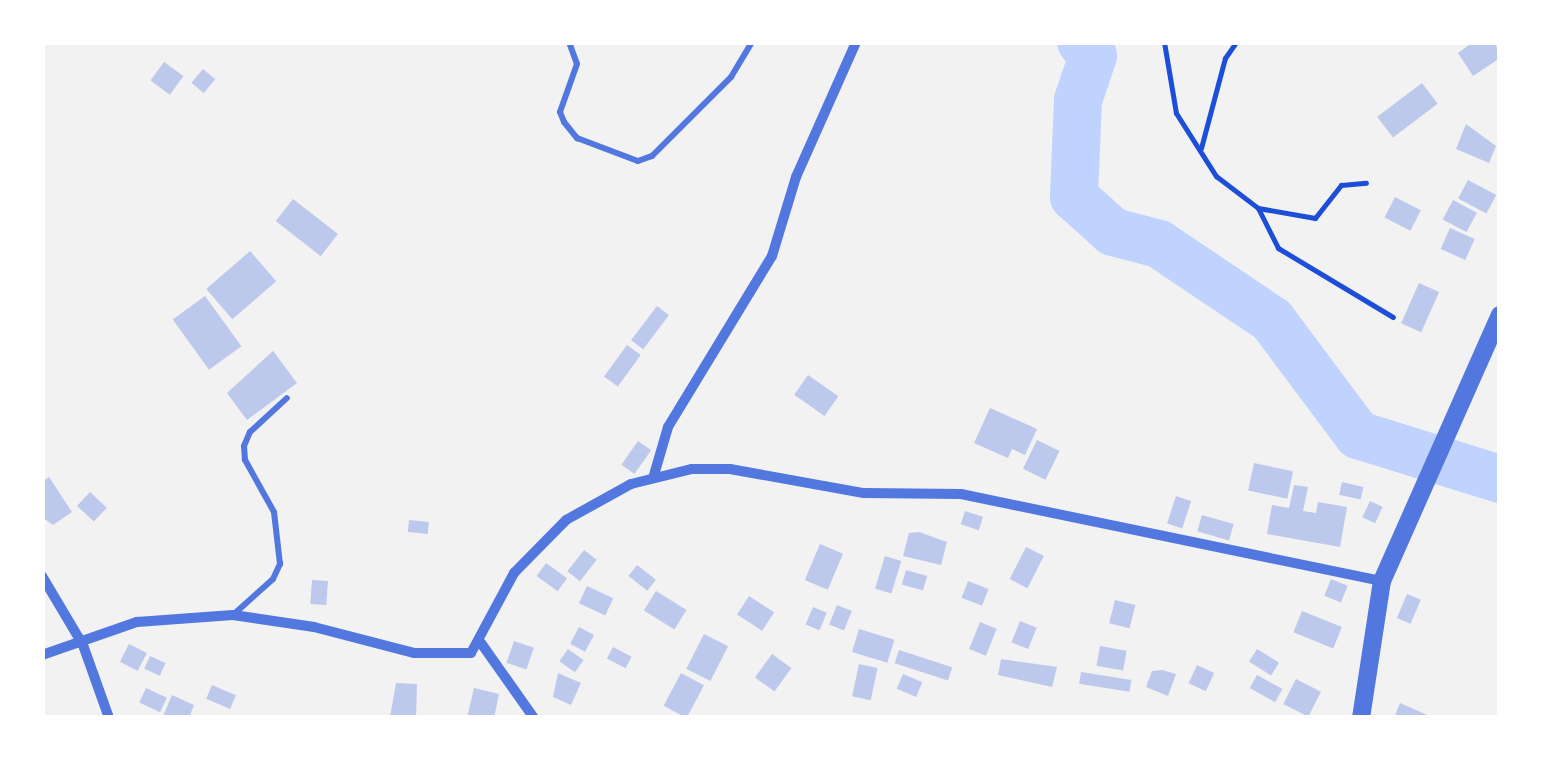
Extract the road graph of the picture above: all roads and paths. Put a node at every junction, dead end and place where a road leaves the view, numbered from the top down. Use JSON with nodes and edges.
{"nodes":[{"id":1,"x":569,"y":42,"type":"edge"},
{"id":2,"x":752,"y":42,"type":"edge"},
{"id":3,"x":856,"y":42,"type":"edge"},
{"id":4,"x":1164,"y":42,"type":"edge"},
{"id":5,"x":1236,"y":42,"type":"edge"},
{"id":6,"x":1200,"y":151,"type":"junction"},
{"id":7,"x":1366,"y":182,"type":"dead end"},
{"id":8,"x":1258,"y":208,"type":"junction"},
{"id":9,"x":1500,"y":315,"type":"edge"},
{"id":10,"x":1393,"y":316,"type":"dead end"},
{"id":11,"x":287,"y":398,"type":"dead end"},
{"id":12,"x":654,"y":475,"type":"junction"},
{"id":13,"x":42,"y":576,"type":"edge"},
{"id":14,"x":1382,"y":580,"type":"junction"},
{"id":15,"x":233,"y":615,"type":"junction"},
{"id":16,"x":480,"y":642,"type":"junction"},
{"id":17,"x":83,"y":645,"type":"junction"},
{"id":18,"x":42,"y":655,"type":"edge"},
{"id":19,"x":109,"y":718,"type":"edge"},
{"id":20,"x":534,"y":718,"type":"edge"},
{"id":21,"x":1361,"y":718,"type":"edge"}],
"edges":[{"from":1,"to":2,"type":"lane"},
{"from":3,"to":12,"type":"street"},
{"from":4,"to":6,"type":"path"},
{"from":5,"to":6,"type":"path"},
{"from":6,"to":8,"type":"path"},
{"from":7,"to":8,"type":"path"},
{"from":8,"to":10,"type":"path"},
{"from":9,"to":14,"type":"street"},
{"from":11,"to":15,"type":"lane"},
{"from":12,"to":14,"type":"street"},
{"from":12,"to":16,"type":"street"},
{"from":13,"to":17,"type":"street"},
{"from":14,"to":21,"type":"street"},
{"from":15,"to":16,"type":"street"},
{"from":15,"to":17,"type":"street"},
{"from":16,"to":20,"type":"street"},
{"from":17,"to":18,"type":"street"},
{"from":17,"to":19,"type":"street"}]}
